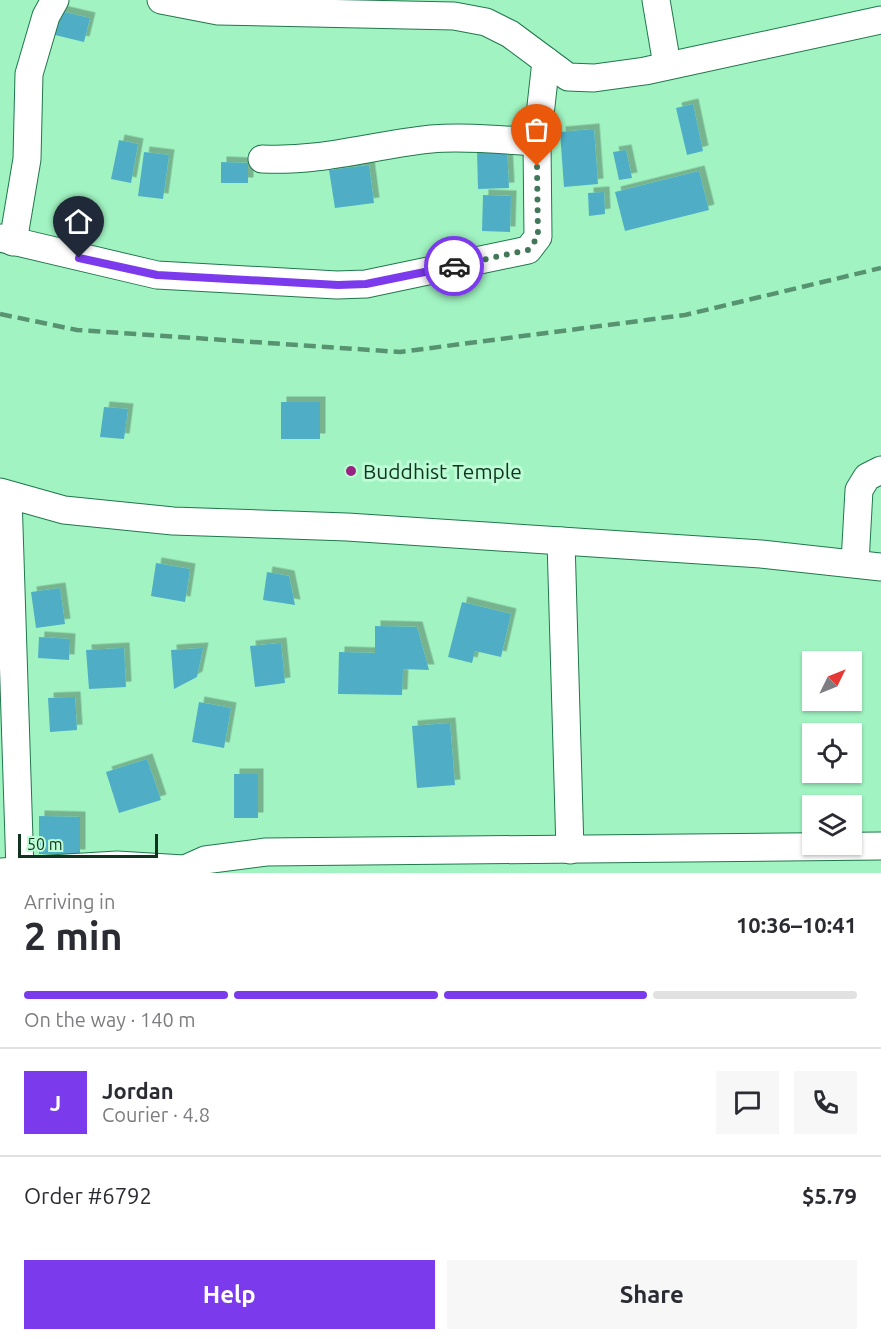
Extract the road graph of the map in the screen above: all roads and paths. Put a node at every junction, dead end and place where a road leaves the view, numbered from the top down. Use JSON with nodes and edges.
{"nodes":[{"id":1,"x":56,"y":0,"type":"edge"},
{"id":2,"x":161,"y":0,"type":"edge"},
{"id":3,"x":656,"y":0,"type":"edge"},
{"id":4,"x":401,"y":8,"type":"edge"},
{"id":5,"x":881,"y":20,"type":"edge"},
{"id":6,"x":546,"y":61,"type":"junction"},
{"id":7,"x":667,"y":65,"type":"junction"},
{"id":8,"x":537,"y":142,"type":"junction"},
{"id":9,"x":262,"y":159,"type":"dead end"},
{"id":10,"x":7,"y":240,"type":"edge"},
{"id":11,"x":881,"y":470,"type":"edge"},
{"id":12,"x":4,"y":494,"type":"edge"},
{"id":13,"x":561,"y":541,"type":"junction"},
{"id":14,"x":868,"y":565,"type":"edge"},
{"id":15,"x":881,"y":846,"type":"edge"},
{"id":16,"x":570,"y":850,"type":"junction"},
{"id":17,"x":180,"y":871,"type":"edge"},
{"id":18,"x":10,"y":872,"type":"edge"}],
"edges":[{"from":1,"to":10,"type":"street"},
{"from":2,"to":4,"type":"street"},
{"from":3,"to":7,"type":"street"},
{"from":4,"to":6,"type":"street"},
{"from":5,"to":7,"type":"street"},
{"from":6,"to":7,"type":"street"},
{"from":6,"to":8,"type":"street"},
{"from":8,"to":9,"type":"street"},
{"from":8,"to":10,"type":"street"},
{"from":11,"to":14,"type":"street"},
{"from":12,"to":13,"type":"street"},
{"from":12,"to":18,"type":"street"},
{"from":13,"to":14,"type":"street"},
{"from":13,"to":16,"type":"street"},
{"from":15,"to":16,"type":"street"},
{"from":16,"to":17,"type":"street"},
{"from":17,"to":18,"type":"street"}]}
